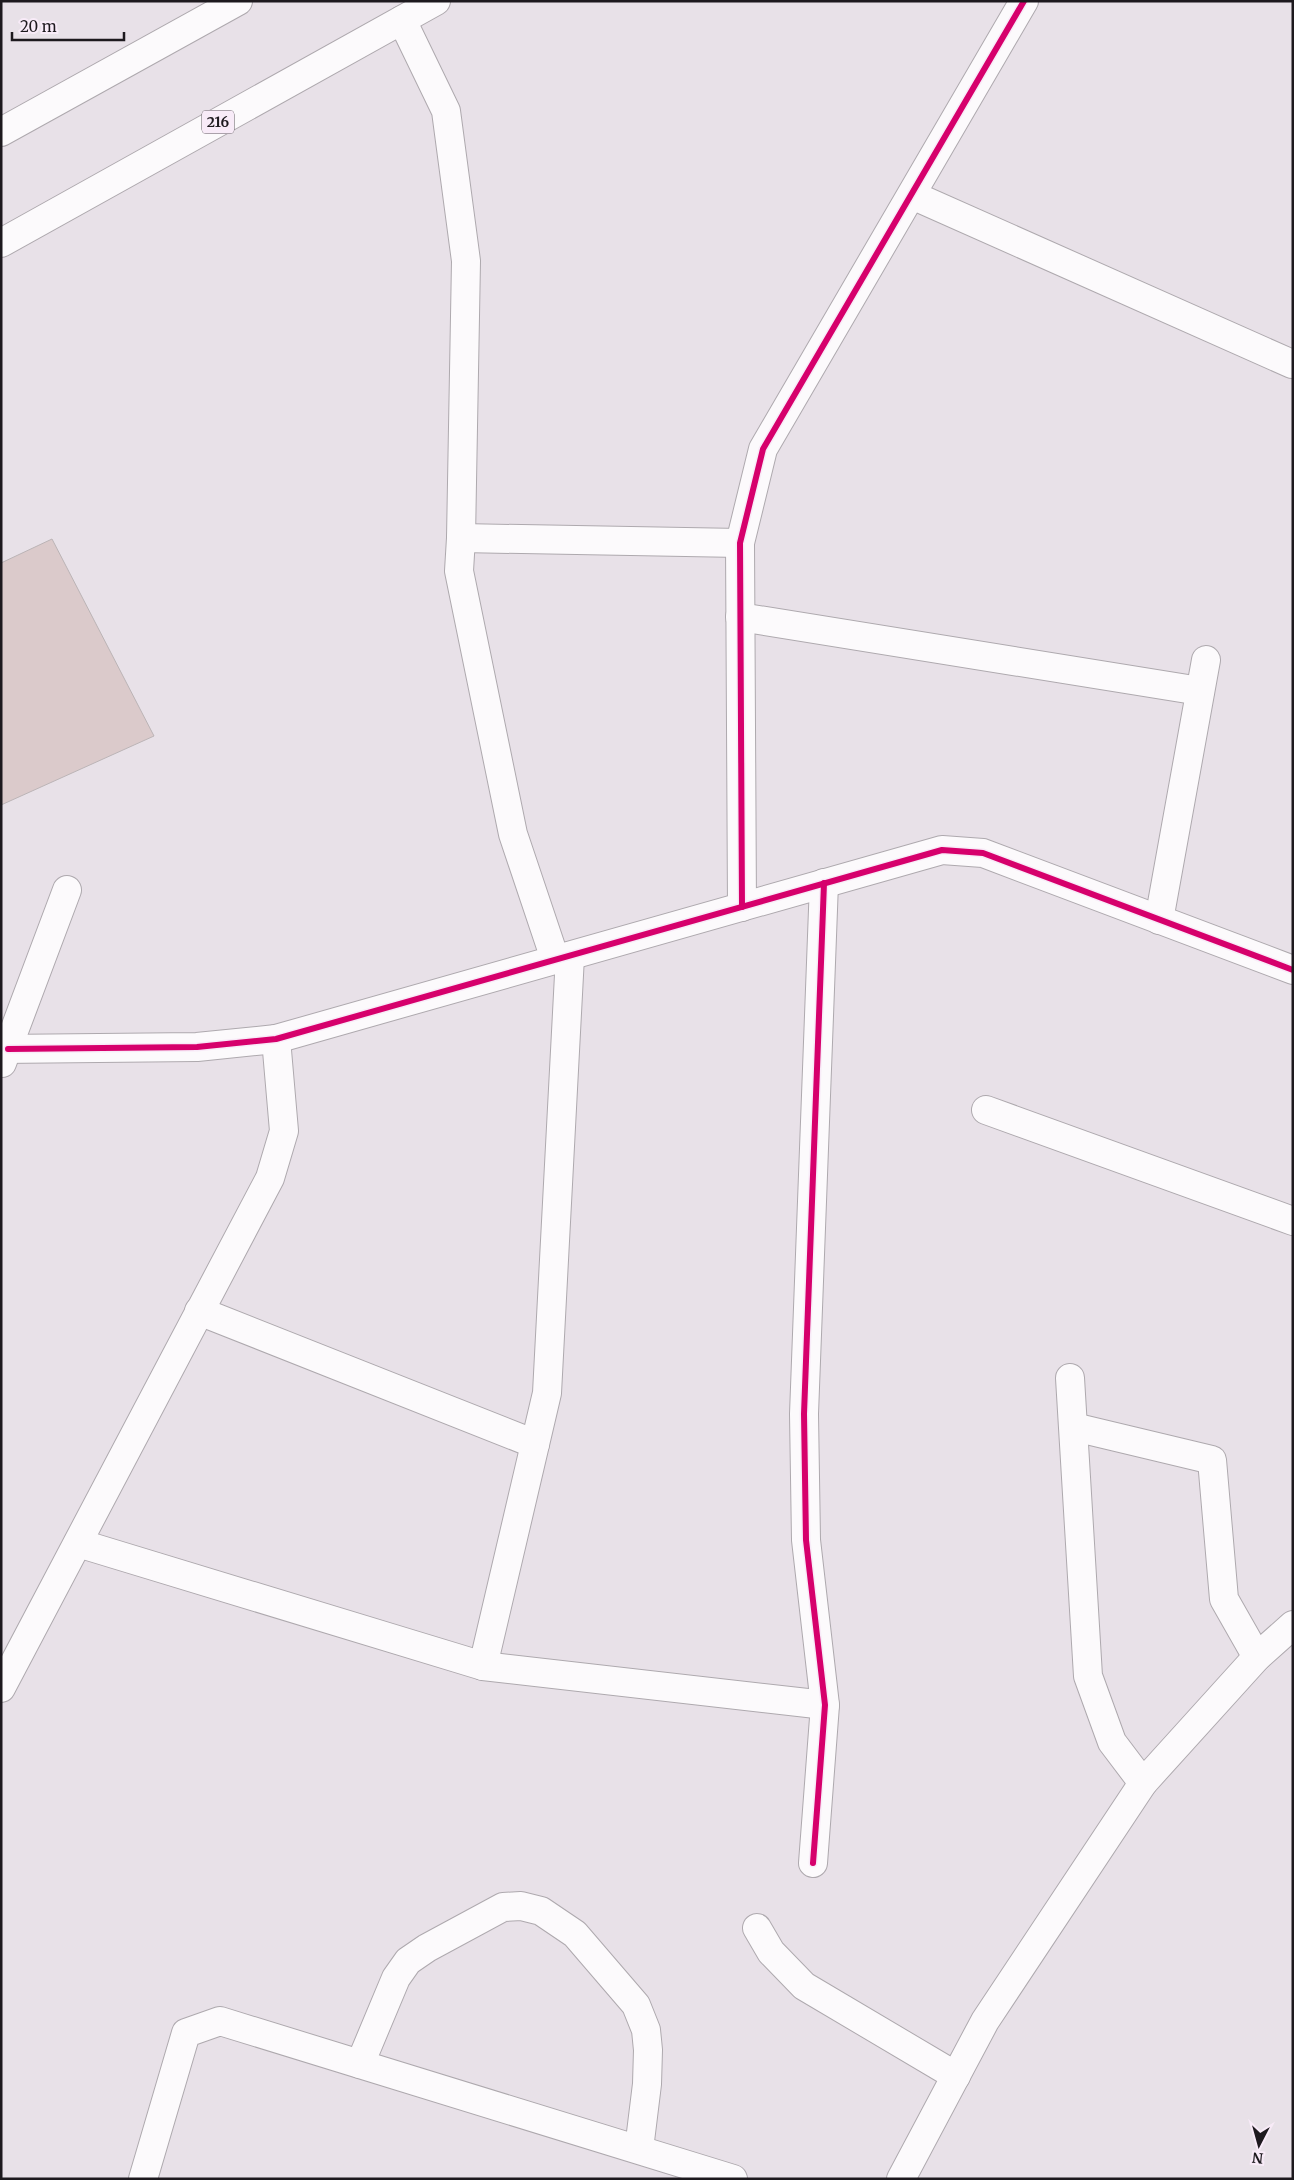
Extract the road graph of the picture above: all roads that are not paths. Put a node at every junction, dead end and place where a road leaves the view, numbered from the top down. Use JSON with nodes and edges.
{"nodes":[{"id":1,"x":238,"y":1,"type":"edge"},
{"id":2,"x":436,"y":1,"type":"edge"},
{"id":3,"x":1024,"y":1,"type":"edge"},
{"id":4,"x":402,"y":20,"type":"junction"},
{"id":5,"x":1,"y":132,"type":"edge"},
{"id":6,"x":912,"y":195,"type":"junction"},
{"id":7,"x":1,"y":243,"type":"edge"},
{"id":8,"x":1292,"y":364,"type":"edge"},
{"id":9,"x":461,"y":538,"type":"junction"},
{"id":10,"x":740,"y":543,"type":"junction"},
{"id":11,"x":740,"y":617,"type":"junction"},
{"id":12,"x":1206,"y":660,"type":"dead end"},
{"id":13,"x":1200,"y":691,"type":"junction"},
{"id":14,"x":824,"y":883,"type":"junction"},
{"id":15,"x":67,"y":890,"type":"dead end"},
{"id":16,"x":742,"y":907,"type":"junction"},
{"id":17,"x":1160,"y":920,"type":"junction"},
{"id":18,"x":562,"y":957,"type":"junction"},
{"id":19,"x":1293,"y":970,"type":"edge"},
{"id":20,"x":276,"y":1039,"type":"junction"},
{"id":21,"x":4,"y":1054,"type":"edge"},
{"id":22,"x":986,"y":1110,"type":"dead end"},
{"id":23,"x":1293,"y":1221,"type":"edge"},
{"id":24,"x":199,"y":1311,"type":"junction"},
{"id":25,"x":1070,"y":1378,"type":"dead end"},
{"id":26,"x":1074,"y":1426,"type":"junction"},
{"id":27,"x":535,"y":1444,"type":"junction"},
{"id":28,"x":78,"y":1543,"type":"junction"},
{"id":29,"x":1293,"y":1625,"type":"edge"},
{"id":30,"x":1257,"y":1657,"type":"junction"},
{"id":31,"x":483,"y":1666,"type":"junction"},
{"id":32,"x":1,"y":1688,"type":"edge"},
{"id":33,"x":824,"y":1705,"type":"junction"},
{"id":34,"x":1143,"y":1783,"type":"junction"},
{"id":35,"x":813,"y":1863,"type":"dead end"},
{"id":36,"x":757,"y":1928,"type":"dead end"},
{"id":37,"x":360,"y":2064,"type":"junction"},
{"id":38,"x":956,"y":2076,"type":"junction"},
{"id":39,"x":639,"y":2149,"type":"junction"},
{"id":40,"x":142,"y":2179,"type":"edge"},
{"id":41,"x":733,"y":2179,"type":"edge"},
{"id":42,"x":901,"y":2179,"type":"edge"}],
"edges":[{"from":1,"to":5,"type":"street"},
{"from":2,"to":4,"type":"street","number":"216"},
{"from":3,"to":6,"type":"street"},
{"from":4,"to":7,"type":"street","number":"216"},
{"from":4,"to":9,"type":"street"},
{"from":6,"to":8,"type":"street"},
{"from":6,"to":10,"type":"street"},
{"from":9,"to":10,"type":"street"},
{"from":9,"to":18,"type":"street"},
{"from":10,"to":11,"type":"street"},
{"from":11,"to":13,"type":"street"},
{"from":11,"to":16,"type":"street"},
{"from":12,"to":13,"type":"street"},
{"from":13,"to":17,"type":"street"},
{"from":14,"to":16,"type":"street"},
{"from":14,"to":17,"type":"street"},
{"from":14,"to":33,"type":"street"},
{"from":15,"to":21,"type":"street"},
{"from":16,"to":18,"type":"street"},
{"from":17,"to":19,"type":"street"},
{"from":18,"to":20,"type":"street"},
{"from":18,"to":27,"type":"street"},
{"from":20,"to":21,"type":"street"},
{"from":20,"to":24,"type":"street"},
{"from":22,"to":23,"type":"street"},
{"from":24,"to":27,"type":"street"},
{"from":24,"to":28,"type":"street"},
{"from":25,"to":26,"type":"street"},
{"from":26,"to":30,"type":"street"},
{"from":26,"to":34,"type":"street"},
{"from":27,"to":31,"type":"street"},
{"from":28,"to":31,"type":"street"},
{"from":28,"to":32,"type":"street"},
{"from":29,"to":30,"type":"street"},
{"from":30,"to":34,"type":"street"},
{"from":31,"to":33,"type":"street"},
{"from":33,"to":35,"type":"street"},
{"from":34,"to":38,"type":"street"},
{"from":36,"to":38,"type":"street"},
{"from":37,"to":39,"type":"street"},
{"from":37,"to":39,"type":"street"},
{"from":37,"to":40,"type":"street"},
{"from":38,"to":42,"type":"street"},
{"from":39,"to":41,"type":"street"}]}
